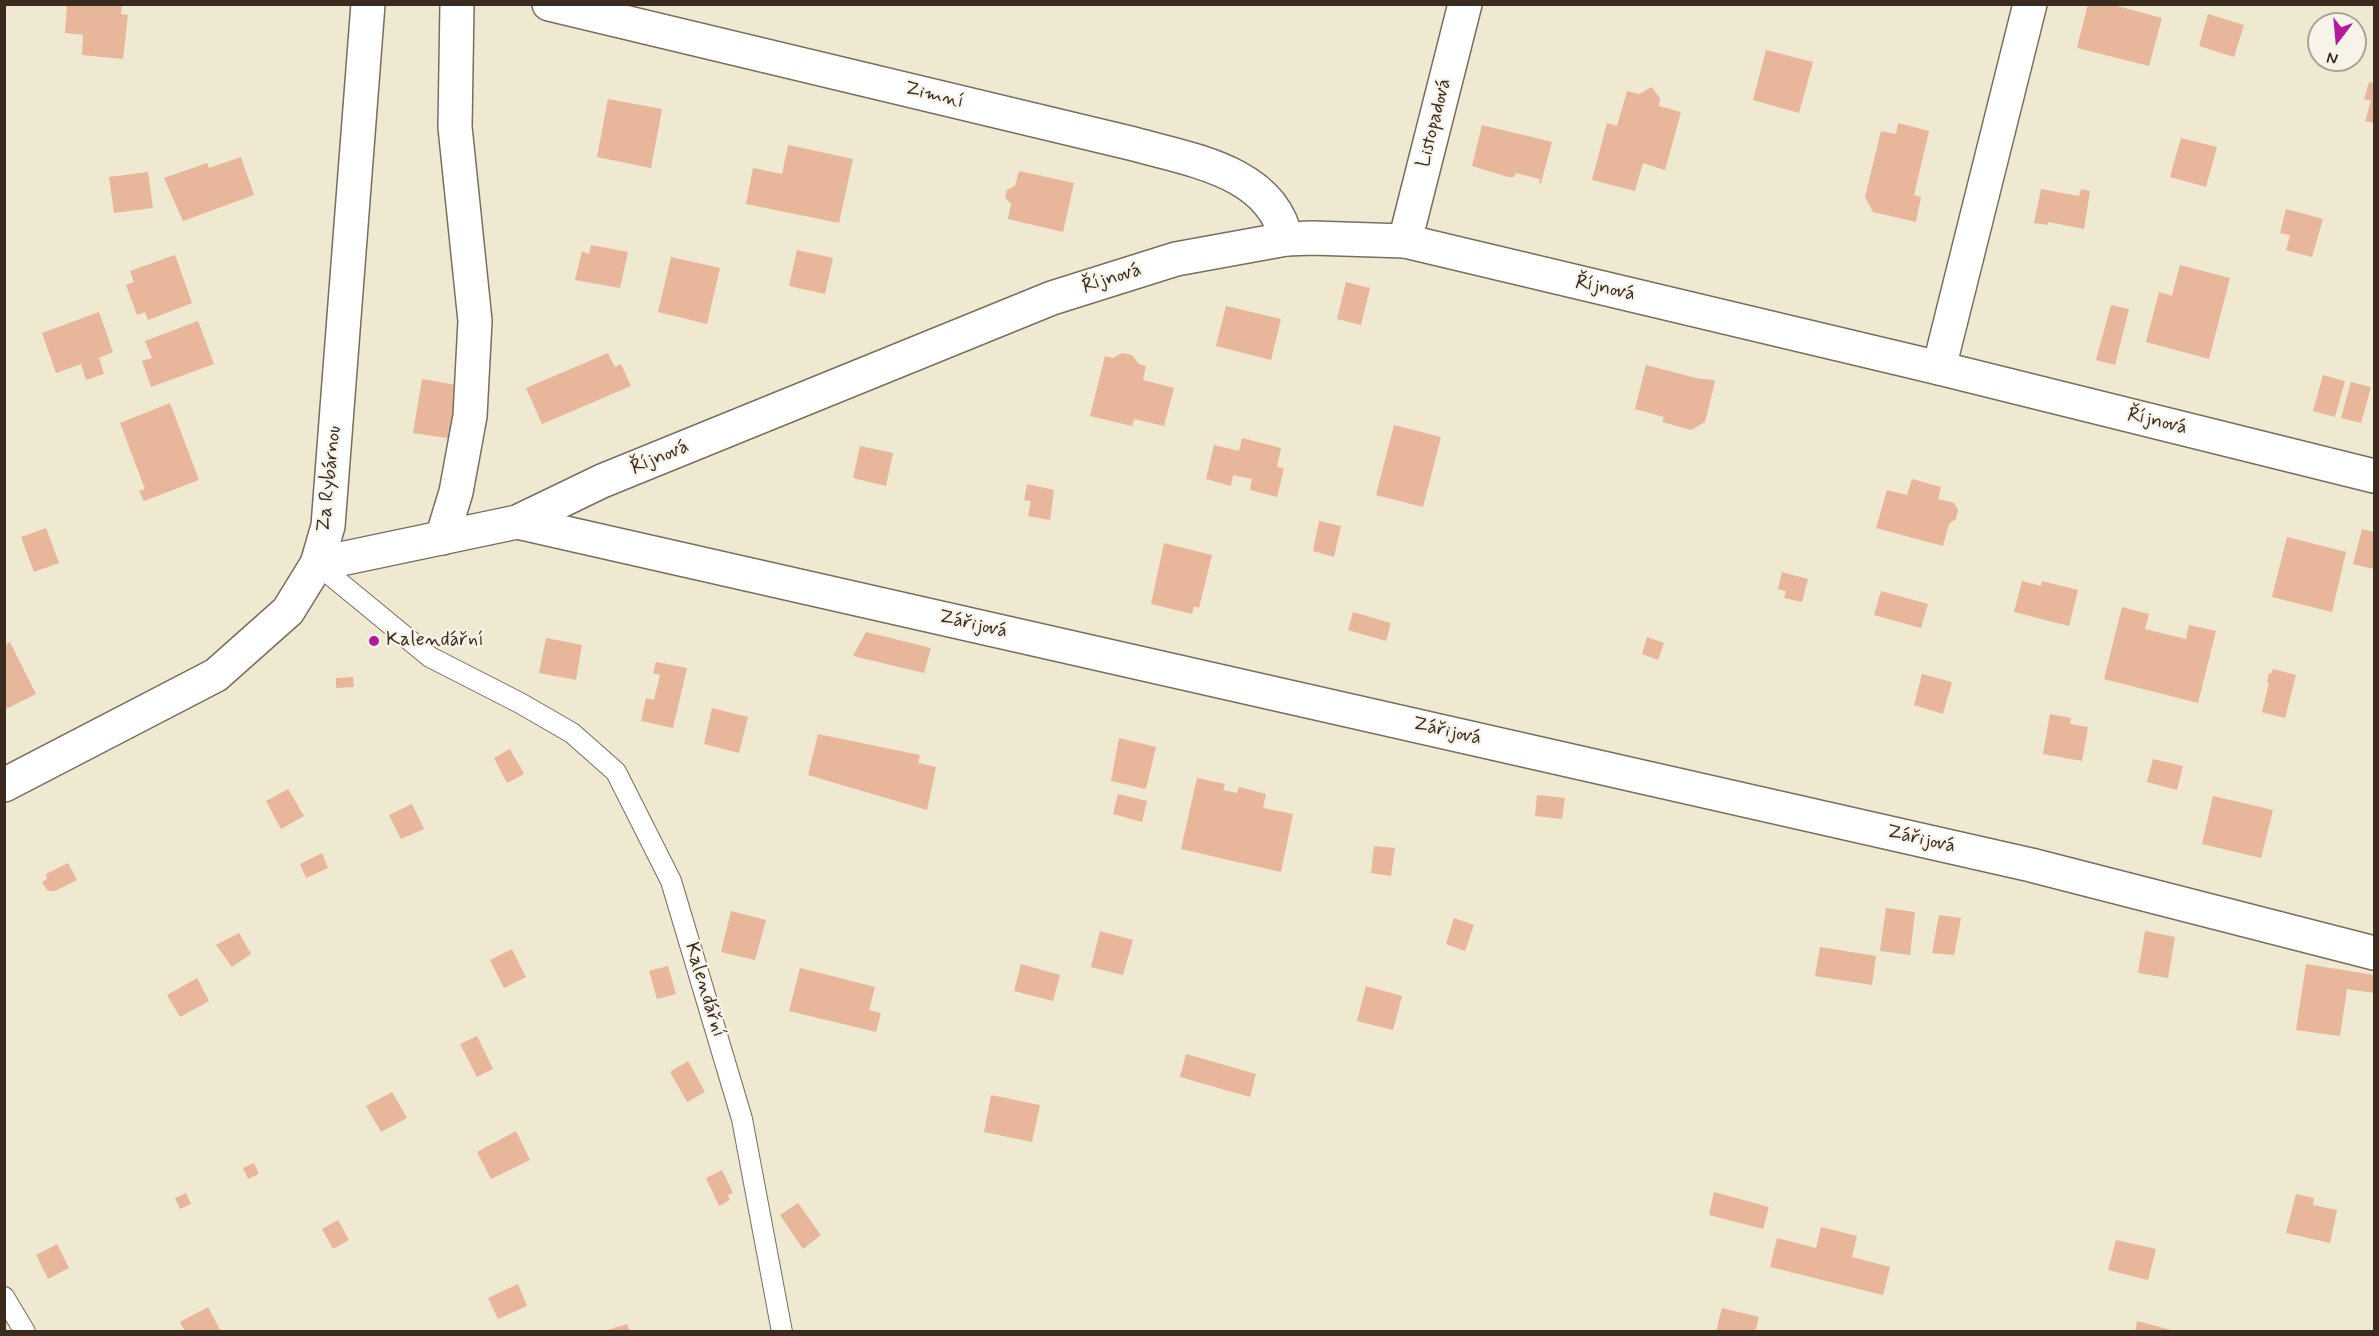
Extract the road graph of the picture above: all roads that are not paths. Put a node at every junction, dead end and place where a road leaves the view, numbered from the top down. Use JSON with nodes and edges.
{"nodes":[{"id":1,"x":368,"y":4,"type":"edge"},
{"id":2,"x":458,"y":4,"type":"edge"},
{"id":3,"x":549,"y":4,"type":"edge"},
{"id":4,"x":1465,"y":4,"type":"edge"},
{"id":5,"x":2030,"y":4,"type":"edge"},
{"id":6,"x":1286,"y":239,"type":"junction"},
{"id":7,"x":1405,"y":241,"type":"junction"},
{"id":8,"x":1939,"y":368,"type":"junction"},
{"id":9,"x":2374,"y":476,"type":"edge"},
{"id":10,"x":517,"y":522,"type":"junction"},
{"id":11,"x":442,"y":538,"type":"junction"},
{"id":12,"x":317,"y":564,"type":"junction"},
{"id":13,"x":4,"y":785,"type":"edge"},
{"id":14,"x":2374,"y":952,"type":"edge"},
{"id":15,"x":4,"y":1297,"type":"edge"},
{"id":16,"x":25,"y":1332,"type":"edge"},
{"id":17,"x":782,"y":1332,"type":"edge"}],
"edges":[{"from":1,"to":12,"type":"street","name":"Za Rybárnou"},
{"from":2,"to":11,"type":"street"},
{"from":3,"to":6,"type":"street","name":"Zimní"},
{"from":4,"to":7,"type":"street","name":"Listopadová"},
{"from":5,"to":8,"type":"street"},
{"from":6,"to":7,"type":"street","name":"Říjnová"},
{"from":6,"to":10,"type":"street","name":"Říjnová"},
{"from":7,"to":8,"type":"street","name":"Říjnová"},
{"from":8,"to":9,"type":"street","name":"Říjnová"},
{"from":10,"to":11,"type":"street","name":"Říjnová"},
{"from":10,"to":14,"type":"street","name":"Zářijová"},
{"from":11,"to":12,"type":"street","name":"Říjnová"},
{"from":12,"to":13,"type":"street","name":"Za Rybárnou"},
{"from":12,"to":17,"type":"lane","name":"Kalendářní"},
{"from":15,"to":16,"type":"lane"}]}
